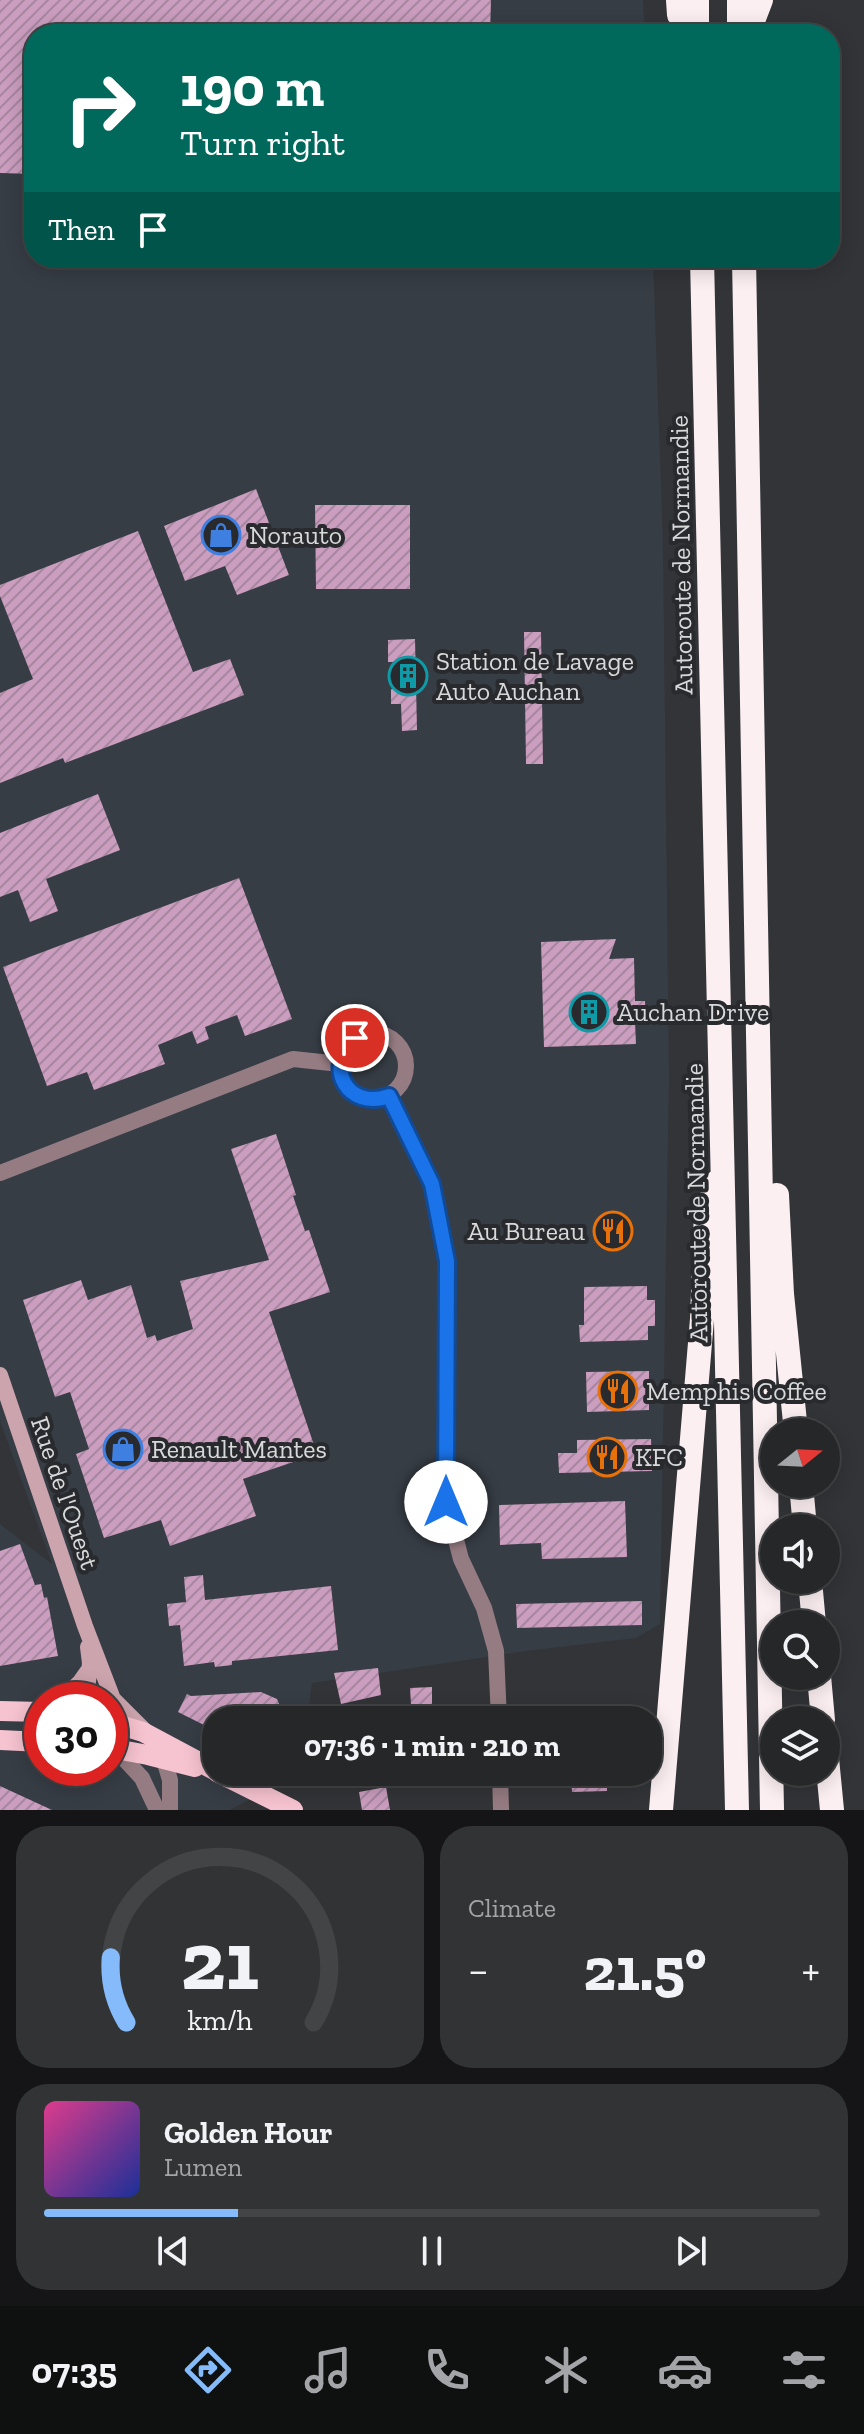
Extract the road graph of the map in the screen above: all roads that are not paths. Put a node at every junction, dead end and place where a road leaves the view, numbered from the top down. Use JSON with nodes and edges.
{"nodes":[{"id":1,"x":678,"y":0,"type":"edge"},
{"id":2,"x":697,"y":0,"type":"edge"},
{"id":3,"x":739,"y":0,"type":"edge"},
{"id":4,"x":761,"y":0,"type":"edge"},
{"id":5,"x":688,"y":24,"type":"edge"},
{"id":6,"x":697,"y":24,"type":"edge"},
{"id":7,"x":739,"y":24,"type":"edge"},
{"id":8,"x":752,"y":24,"type":"edge"},
{"id":9,"x":702,"y":268,"type":"edge"},
{"id":10,"x":744,"y":268,"type":"edge"},
{"id":11,"x":340,"y":1064,"type":"junction"},
{"id":12,"x":389,"y":1096,"type":"junction"},
{"id":13,"x":760,"y":1126,"type":"junction"},
{"id":14,"x":723,"y":1167,"type":"junction"},
{"id":15,"x":0,"y":1173,"type":"edge"},
{"id":16,"x":0,"y":1375,"type":"edge"},
{"id":17,"x":795,"y":1418,"type":"edge"},
{"id":18,"x":85,"y":1626,"type":"junction"},
{"id":19,"x":90,"y":1663,"type":"junction"},
{"id":20,"x":80,"y":1682,"type":"edge"},
{"id":21,"x":88,"y":1682,"type":"edge"},
{"id":22,"x":105,"y":1682,"type":"edge"},
{"id":23,"x":498,"y":1706,"type":"edge"},
{"id":24,"x":0,"y":1711,"type":"edge"},
{"id":25,"x":24,"y":1711,"type":"edge"},
{"id":26,"x":128,"y":1719,"type":"edge"},
{"id":27,"x":128,"y":1732,"type":"edge"},
{"id":28,"x":0,"y":1740,"type":"edge"},
{"id":29,"x":24,"y":1741,"type":"edge"},
{"id":30,"x":128,"y":1748,"type":"edge"},
{"id":31,"x":158,"y":1748,"type":"junction"},
{"id":32,"x":128,"y":1764,"type":"edge"},
{"id":33,"x":202,"y":1767,"type":"edge"},
{"id":34,"x":202,"y":1772,"type":"edge"},
{"id":35,"x":142,"y":1778,"type":"junction"},
{"id":36,"x":171,"y":1784,"type":"junction"},
{"id":37,"x":243,"y":1786,"type":"edge"},
{"id":38,"x":500,"y":1786,"type":"edge"},
{"id":39,"x":830,"y":1786,"type":"edge"},
{"id":40,"x":157,"y":1810,"type":"edge"},
{"id":41,"x":170,"y":1810,"type":"edge"},
{"id":42,"x":293,"y":1810,"type":"edge"},
{"id":43,"x":501,"y":1810,"type":"edge"},
{"id":44,"x":661,"y":1810,"type":"edge"},
{"id":45,"x":737,"y":1810,"type":"edge"},
{"id":46,"x":772,"y":1810,"type":"edge"},
{"id":47,"x":832,"y":1810,"type":"edge"}],
"edges":[{"from":1,"to":5,"type":"highway"},
{"from":2,"to":6,"type":"highway"},
{"from":3,"to":7,"type":"highway"},
{"from":4,"to":8,"type":"highway"},
{"from":9,"to":14,"type":"highway","name":"Autoroute de Normandie"},
{"from":10,"to":13,"type":"highway"},
{"from":11,"to":12,"type":"street"},
{"from":11,"to":12,"type":"street"},
{"from":11,"to":15,"type":"street"},
{"from":12,"to":23,"type":"street"},
{"from":13,"to":17,"type":"highway"},
{"from":13,"to":46,"type":"highway"},
{"from":14,"to":44,"type":"highway"},
{"from":14,"to":45,"type":"highway","name":"Autoroute de Normandie"},
{"from":16,"to":18,"type":"main road","name":"Rue de l'Ouest"},
{"from":18,"to":19,"type":"main road"},
{"from":18,"to":22,"type":"main road"},
{"from":19,"to":20,"type":"main road"},
{"from":19,"to":21,"type":"main road"},
{"from":24,"to":25,"type":"main road"},
{"from":26,"to":31,"type":"main road"},
{"from":27,"to":31,"type":"main road"},
{"from":28,"to":29,"type":"main road"},
{"from":30,"to":31,"type":"main road"},
{"from":31,"to":33,"type":"main road"},
{"from":31,"to":35,"type":"street"},
{"from":31,"to":36,"type":"street"},
{"from":32,"to":35,"type":"street"},
{"from":34,"to":36,"type":"street"},
{"from":35,"to":40,"type":"street"},
{"from":36,"to":41,"type":"street"},
{"from":37,"to":42,"type":"main road"},
{"from":38,"to":43,"type":"street"},
{"from":39,"to":47,"type":"highway"}]}
